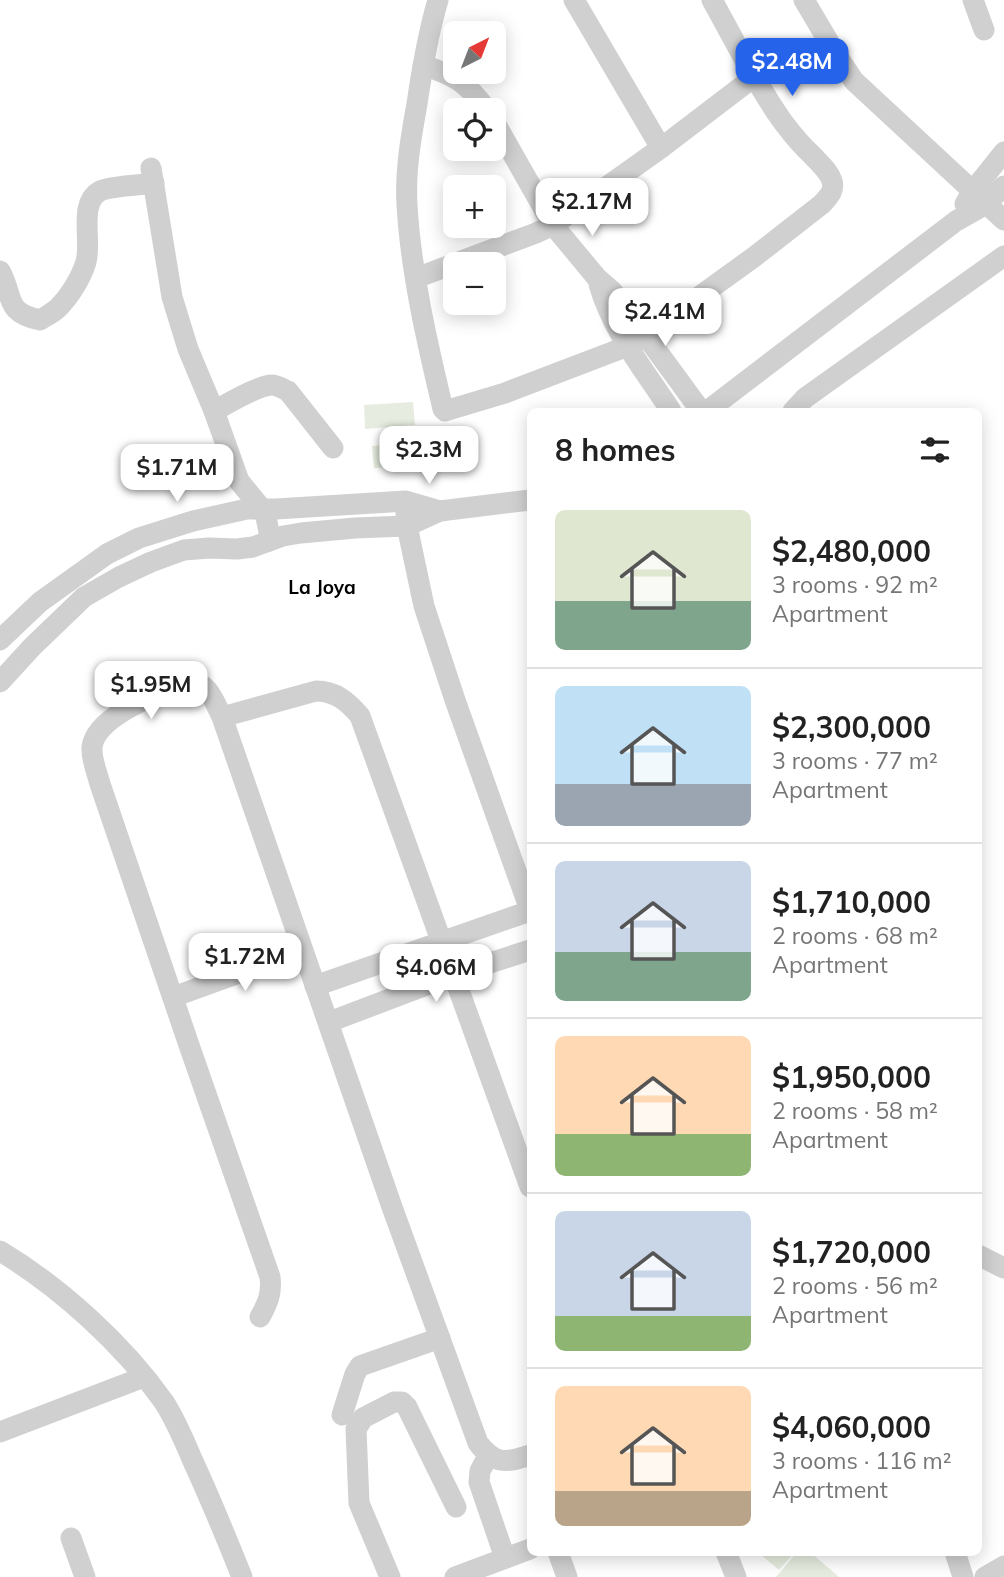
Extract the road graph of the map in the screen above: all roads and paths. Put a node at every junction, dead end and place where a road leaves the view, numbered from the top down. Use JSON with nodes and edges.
{"nodes":[{"id":1,"x":438,"y":0,"type":"edge"},
{"id":2,"x":574,"y":0,"type":"edge"},
{"id":3,"x":712,"y":0,"type":"edge"},
{"id":4,"x":804,"y":0,"type":"edge"},
{"id":5,"x":974,"y":0,"type":"edge"},
{"id":6,"x":984,"y":30,"type":"dead end"},
{"id":7,"x":423,"y":65,"type":"junction"},
{"id":8,"x":754,"y":77,"type":"junction"},
{"id":9,"x":478,"y":98,"type":"edge"},
{"id":10,"x":506,"y":142,"type":"edge"},
{"id":11,"x":661,"y":148,"type":"junction"},
{"id":12,"x":1004,"y":152,"type":"edge"},
{"id":13,"x":1004,"y":187,"type":"edge"},
{"id":14,"x":979,"y":198,"type":"junction"},
{"id":15,"x":1004,"y":220,"type":"edge"},
{"id":16,"x":553,"y":225,"type":"junction"},
{"id":17,"x":1004,"y":256,"type":"edge"},
{"id":18,"x":0,"y":271,"type":"edge"},
{"id":19,"x":416,"y":278,"type":"junction"},
{"id":20,"x":637,"y":341,"type":"junction"},
{"id":21,"x":670,"y":367,"type":"junction"},
{"id":22,"x":651,"y":380,"type":"junction"},
{"id":23,"x":669,"y":408,"type":"edge"},
{"id":24,"x":699,"y":408,"type":"edge"},
{"id":25,"x":711,"y":408,"type":"edge"},
{"id":26,"x":796,"y":408,"type":"edge"},
{"id":27,"x":214,"y":411,"type":"junction"},
{"id":28,"x":333,"y":448,"type":"dead end"},
{"id":29,"x":239,"y":481,"type":"junction"},
{"id":30,"x":527,"y":500,"type":"edge"},
{"id":31,"x":406,"y":501,"type":"junction"},
{"id":32,"x":261,"y":508,"type":"junction"},
{"id":33,"x":440,"y":512,"type":"junction"},
{"id":34,"x":225,"y":513,"type":"junction"},
{"id":35,"x":407,"y":526,"type":"junction"},
{"id":36,"x":268,"y":541,"type":"junction"},
{"id":37,"x":226,"y":549,"type":"junction"},
{"id":38,"x":0,"y":640,"type":"edge"},
{"id":39,"x":2,"y":675,"type":"edge"},
{"id":40,"x":222,"y":717,"type":"junction"},
{"id":41,"x":527,"y":902,"type":"edge"},
{"id":42,"x":527,"y":911,"type":"edge"},
{"id":43,"x":441,"y":943,"type":"junction"},
{"id":44,"x":302,"y":950,"type":"junction"},
{"id":45,"x":527,"y":951,"type":"edge"},
{"id":46,"x":453,"y":975,"type":"junction"},
{"id":47,"x":315,"y":986,"type":"junction"},
{"id":48,"x":173,"y":997,"type":"junction"},
{"id":49,"x":329,"y":1023,"type":"junction"},
{"id":50,"x":527,"y":1179,"type":"edge"},
{"id":51,"x":0,"y":1251,"type":"edge"},
{"id":52,"x":982,"y":1257,"type":"edge"},
{"id":53,"x":1004,"y":1268,"type":"edge"},
{"id":54,"x":260,"y":1317,"type":"dead end"},
{"id":55,"x":440,"y":1338,"type":"junction"},
{"id":56,"x":145,"y":1377,"type":"junction"},
{"id":57,"x":342,"y":1415,"type":"dead end"},
{"id":58,"x":0,"y":1432,"type":"edge"},
{"id":59,"x":488,"y":1456,"type":"junction"},
{"id":60,"x":527,"y":1456,"type":"edge"},
{"id":61,"x":456,"y":1507,"type":"dead end"},
{"id":62,"x":71,"y":1538,"type":"dead end"},
{"id":63,"x":527,"y":1550,"type":"edge"},
{"id":64,"x":559,"y":1556,"type":"edge"},
{"id":65,"x":728,"y":1556,"type":"edge"},
{"id":66,"x":956,"y":1556,"type":"edge"},
{"id":67,"x":505,"y":1558,"type":"junction"},
{"id":68,"x":1004,"y":1566,"type":"edge"},
{"id":69,"x":85,"y":1577,"type":"edge"},
{"id":70,"x":242,"y":1577,"type":"edge"},
{"id":71,"x":390,"y":1577,"type":"edge"},
{"id":72,"x":455,"y":1577,"type":"edge"},
{"id":73,"x":567,"y":1577,"type":"edge"},
{"id":74,"x":736,"y":1577,"type":"edge"},
{"id":75,"x":962,"y":1577,"type":"edge"},
{"id":76,"x":985,"y":1577,"type":"edge"}],
"edges":[{"from":1,"to":7,"type":"street"},
{"from":2,"to":11,"type":"street"},
{"from":3,"to":8,"type":"street"},
{"from":4,"to":14,"type":"street"},
{"from":5,"to":6,"type":"street"},
{"from":7,"to":9,"type":"street"},
{"from":7,"to":19,"type":"street"},
{"from":8,"to":11,"type":"street"},
{"from":8,"to":20,"type":"street"},
{"from":10,"to":16,"type":"street"},
{"from":11,"to":16,"type":"street"},
{"from":12,"to":14,"type":"street"},
{"from":13,"to":14,"type":"street"},
{"from":14,"to":15,"type":"street"},
{"from":14,"to":25,"type":"street"},
{"from":16,"to":19,"type":"street"},
{"from":16,"to":20,"type":"street"},
{"from":17,"to":26,"type":"street"},
{"from":18,"to":27,"type":"street"},
{"from":19,"to":20,"type":"street"},
{"from":20,"to":21,"type":"street"},
{"from":20,"to":22,"type":"street"},
{"from":21,"to":22,"type":"street"},
{"from":21,"to":24,"type":"street"},
{"from":22,"to":23,"type":"street"},
{"from":27,"to":28,"type":"street"},
{"from":27,"to":29,"type":"street"},
{"from":29,"to":32,"type":"street"},
{"from":29,"to":34,"type":"street"},
{"from":30,"to":33,"type":"street"},
{"from":31,"to":32,"type":"street"},
{"from":31,"to":33,"type":"street"},
{"from":31,"to":35,"type":"street"},
{"from":32,"to":34,"type":"street"},
{"from":32,"to":36,"type":"street"},
{"from":33,"to":35,"type":"street"},
{"from":34,"to":37,"type":"street"},
{"from":34,"to":38,"type":"street"},
{"from":35,"to":36,"type":"street"},
{"from":35,"to":41,"type":"street"},
{"from":36,"to":37,"type":"street"},
{"from":37,"to":39,"type":"street"},
{"from":40,"to":43,"type":"street"},
{"from":40,"to":44,"type":"street"},
{"from":40,"to":48,"type":"street"},
{"from":42,"to":43,"type":"street"},
{"from":43,"to":46,"type":"street"},
{"from":43,"to":47,"type":"street"},
{"from":44,"to":47,"type":"street"},
{"from":44,"to":48,"type":"street"},
{"from":45,"to":46,"type":"street"},
{"from":46,"to":49,"type":"street"},
{"from":46,"to":50,"type":"street"},
{"from":47,"to":49,"type":"street"},
{"from":48,"to":54,"type":"street"},
{"from":49,"to":55,"type":"street"},
{"from":51,"to":56,"type":"street"},
{"from":52,"to":53,"type":"street"},
{"from":55,"to":57,"type":"street"},
{"from":55,"to":59,"type":"street"},
{"from":56,"to":58,"type":"street"},
{"from":56,"to":70,"type":"street"},
{"from":59,"to":60,"type":"street"},
{"from":59,"to":67,"type":"street"},
{"from":61,"to":71,"type":"street"},
{"from":62,"to":69,"type":"street"},
{"from":63,"to":67,"type":"street"},
{"from":64,"to":73,"type":"street"},
{"from":65,"to":74,"type":"street"},
{"from":66,"to":75,"type":"street"},
{"from":67,"to":72,"type":"street"},
{"from":68,"to":76,"type":"street"}]}
